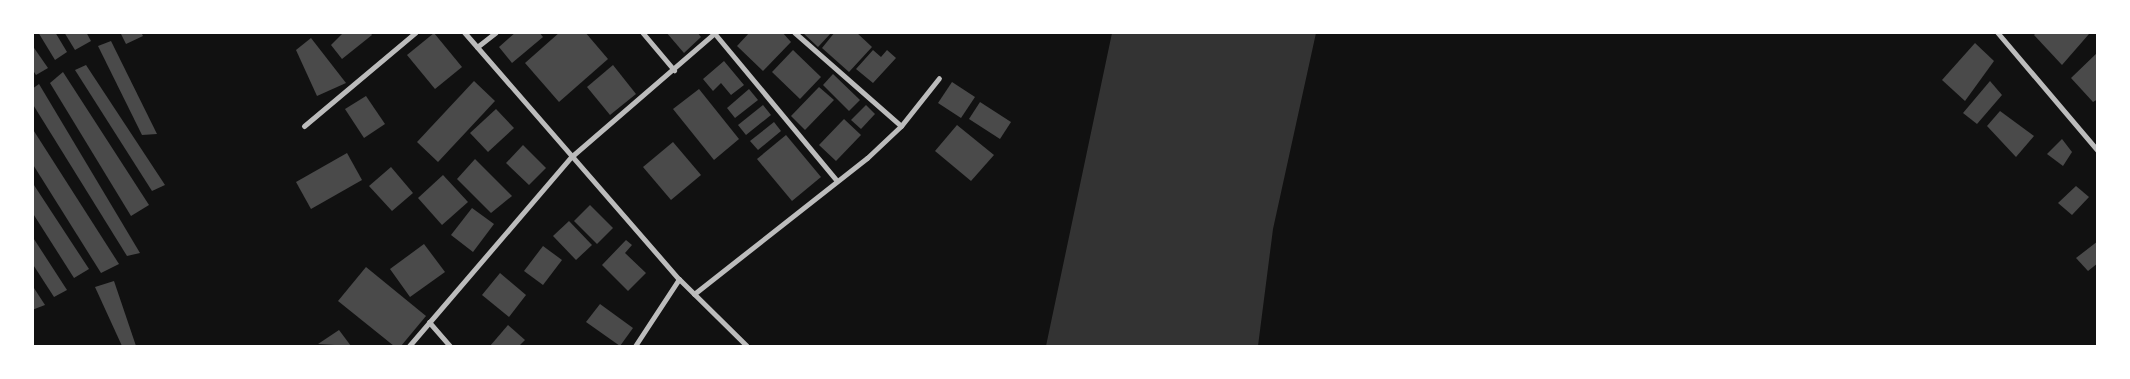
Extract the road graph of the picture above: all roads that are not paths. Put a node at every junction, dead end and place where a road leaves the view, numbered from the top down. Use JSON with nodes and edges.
{"nodes":[{"id":1,"x":416,"y":32,"type":"edge"},
{"id":2,"x":464,"y":32,"type":"edge"},
{"id":3,"x":496,"y":32,"type":"edge"},
{"id":4,"x":642,"y":32,"type":"edge"},
{"id":5,"x":794,"y":32,"type":"edge"},
{"id":6,"x":1997,"y":32,"type":"edge"},
{"id":7,"x":716,"y":33,"type":"edge"},
{"id":8,"x":477,"y":47,"type":"junction"},
{"id":9,"x":674,"y":70,"type":"junction"},
{"id":10,"x":939,"y":78,"type":"dead end"},
{"id":11,"x":304,"y":126,"type":"dead end"},
{"id":12,"x":901,"y":126,"type":"junction"},
{"id":13,"x":2098,"y":151,"type":"edge"},
{"id":14,"x":571,"y":157,"type":"junction"},
{"id":15,"x":836,"y":180,"type":"junction"},
{"id":16,"x":679,"y":279,"type":"junction"},
{"id":17,"x":694,"y":294,"type":"junction"},
{"id":18,"x":429,"y":322,"type":"junction"},
{"id":19,"x":409,"y":346,"type":"edge"},
{"id":20,"x":450,"y":346,"type":"edge"},
{"id":21,"x":635,"y":346,"type":"edge"},
{"id":22,"x":748,"y":346,"type":"edge"}],
"edges":[{"from":1,"to":11,"type":"street"},
{"from":2,"to":8,"type":"street"},
{"from":3,"to":8,"type":"street"},
{"from":4,"to":9,"type":"street"},
{"from":5,"to":12,"type":"street"},
{"from":6,"to":13,"type":"street"},
{"from":7,"to":9,"type":"street"},
{"from":7,"to":15,"type":"street"},
{"from":8,"to":14,"type":"street"},
{"from":9,"to":14,"type":"street"},
{"from":10,"to":12,"type":"street"},
{"from":12,"to":15,"type":"street"},
{"from":14,"to":16,"type":"street"},
{"from":14,"to":18,"type":"street"},
{"from":15,"to":17,"type":"street"},
{"from":16,"to":17,"type":"street"},
{"from":16,"to":21,"type":"street"},
{"from":17,"to":22,"type":"street"},
{"from":18,"to":19,"type":"street"},
{"from":18,"to":20,"type":"street"}]}
